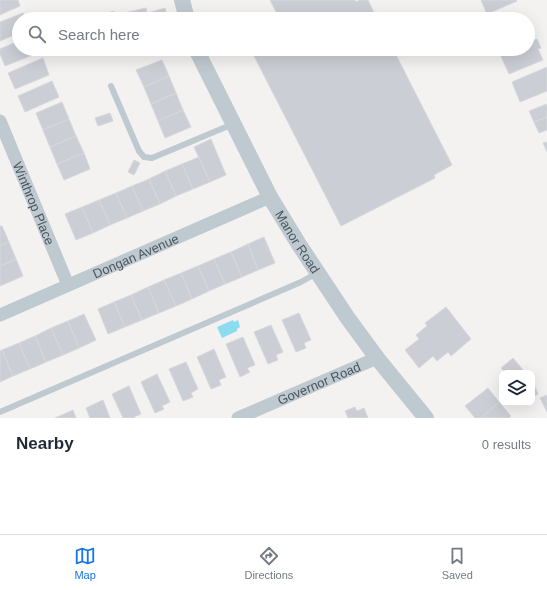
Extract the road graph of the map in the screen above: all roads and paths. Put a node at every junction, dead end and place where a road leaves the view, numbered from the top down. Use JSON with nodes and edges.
{"nodes":[{"id":1,"x":182,"y":0,"type":"edge"},
{"id":2,"x":186,"y":12,"type":"edge"},
{"id":3,"x":199,"y":56,"type":"edge"},
{"id":4,"x":111,"y":86,"type":"dead end"},
{"id":5,"x":0,"y":121,"type":"edge"},
{"id":6,"x":233,"y":124,"type":"junction"},
{"id":7,"x":270,"y":197,"type":"junction"},
{"id":8,"x":317,"y":273,"type":"junction"},
{"id":9,"x":68,"y":285,"type":"junction"},
{"id":10,"x":0,"y":314,"type":"edge"},
{"id":11,"x":377,"y":358,"type":"junction"},
{"id":12,"x":0,"y":412,"type":"edge"},
{"id":13,"x":238,"y":418,"type":"edge"},
{"id":14,"x":426,"y":418,"type":"edge"}],
"edges":[{"from":1,"to":2,"type":"street"},
{"from":3,"to":6,"type":"street","name":"Manor Road"},
{"from":4,"to":6,"type":"lane"},
{"from":5,"to":9,"type":"street","name":"Winthrop Place"},
{"from":6,"to":7,"type":"street","name":"Manor Road"},
{"from":7,"to":8,"type":"street","name":"Manor Road"},
{"from":7,"to":9,"type":"street","name":"Dongan Avenue"},
{"from":8,"to":11,"type":"street","name":"Manor Road"},
{"from":8,"to":12,"type":"lane"},
{"from":9,"to":10,"type":"street","name":"Dongan Avenue"},
{"from":11,"to":13,"type":"street","name":"Governor Road"},
{"from":11,"to":14,"type":"street","name":"Manor Road"}]}
